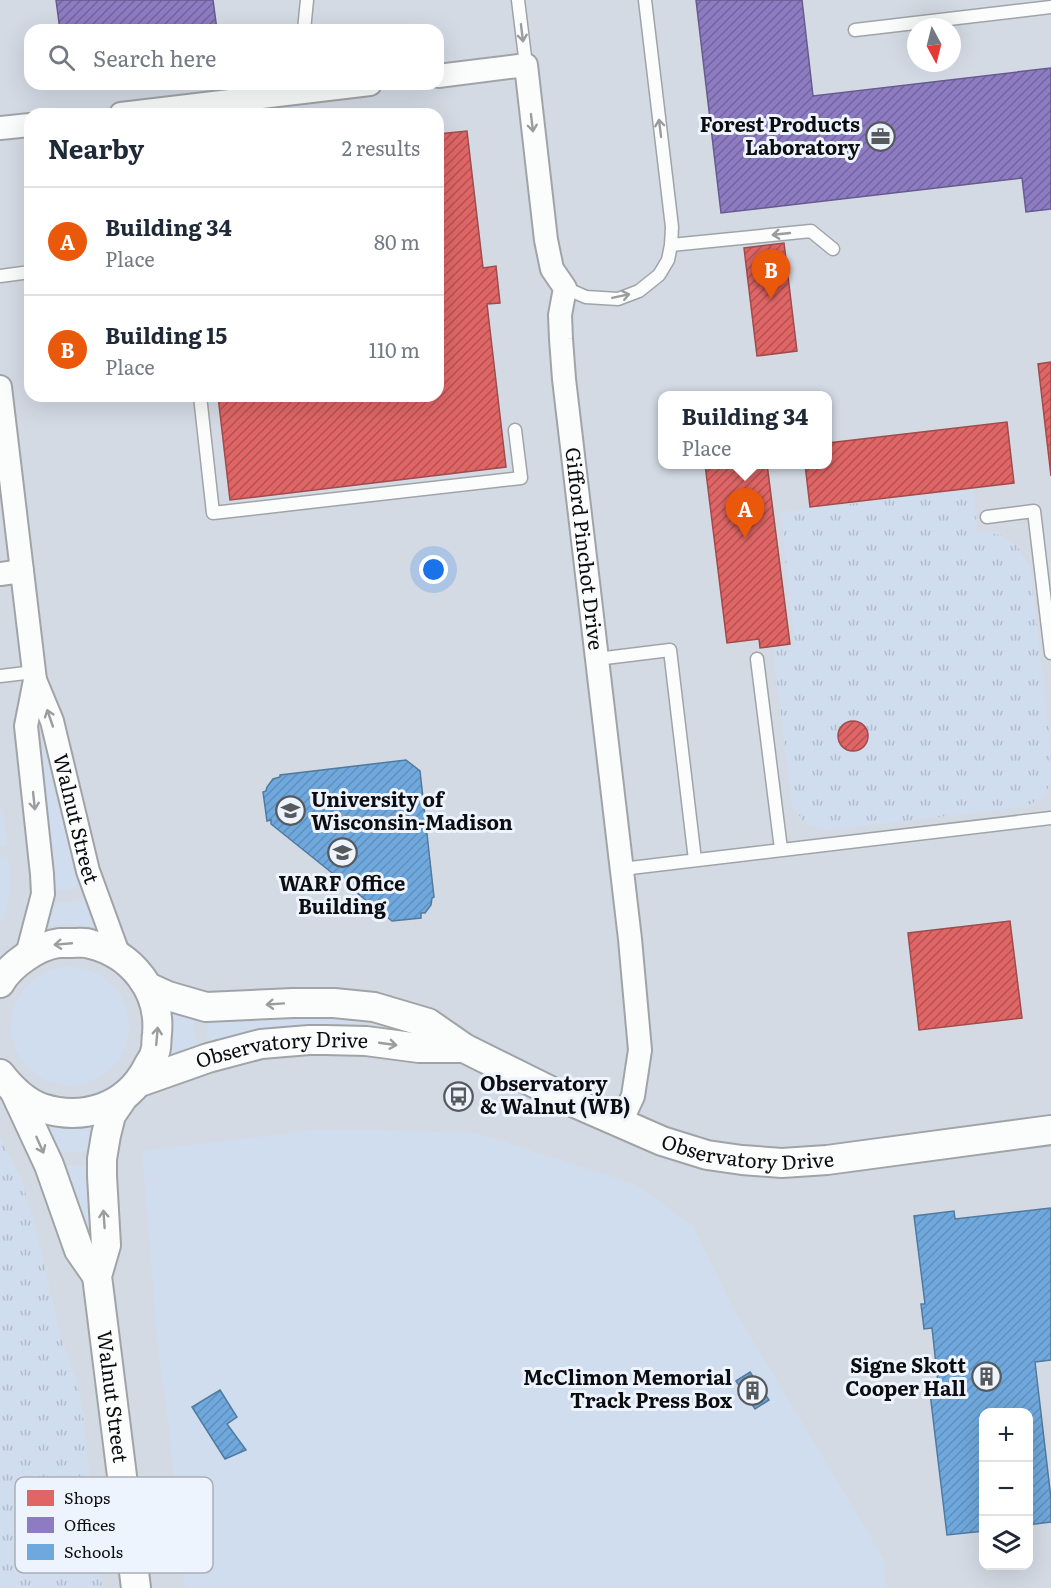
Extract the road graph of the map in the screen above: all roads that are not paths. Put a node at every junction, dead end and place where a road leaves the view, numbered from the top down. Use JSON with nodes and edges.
{"nodes":[{"id":1,"x":307,"y":0,"type":"edge"},
{"id":2,"x":518,"y":0,"type":"edge"},
{"id":3,"x":645,"y":0,"type":"edge"},
{"id":4,"x":1051,"y":7,"type":"edge"},
{"id":5,"x":305,"y":24,"type":"edge"},
{"id":6,"x":855,"y":30,"type":"dead end"},
{"id":7,"x":526,"y":65,"type":"junction"},
{"id":8,"x":444,"y":75,"type":"edge"},
{"id":9,"x":288,"y":90,"type":"edge"},
{"id":10,"x":163,"y":108,"type":"edge"},
{"id":11,"x":24,"y":126,"type":"edge"},
{"id":12,"x":0,"y":128,"type":"edge"},
{"id":13,"x":671,"y":245,"type":"junction"},
{"id":14,"x":833,"y":249,"type":"dead end"},
{"id":15,"x":24,"y":273,"type":"edge"},
{"id":16,"x":0,"y":276,"type":"edge"},
{"id":17,"x":565,"y":288,"type":"junction"},
{"id":18,"x":0,"y":387,"type":"edge"},
{"id":19,"x":201,"y":402,"type":"edge"},
{"id":20,"x":515,"y":430,"type":"dead end"},
{"id":21,"x":987,"y":517,"type":"dead end"},
{"id":22,"x":11,"y":573,"type":"edge"},
{"id":23,"x":1051,"y":652,"type":"edge"},
{"id":24,"x":597,"y":659,"type":"junction"},
{"id":25,"x":757,"y":659,"type":"dead end"},
{"id":26,"x":0,"y":676,"type":"edge"},
{"id":27,"x":34,"y":676,"type":"junction"},
{"id":28,"x":1051,"y":818,"type":"edge"},
{"id":29,"x":781,"y":849,"type":"junction"},
{"id":30,"x":695,"y":860,"type":"junction"},
{"id":31,"x":622,"y":869,"type":"junction"},
{"id":32,"x":27,"y":955,"type":"junction"},
{"id":33,"x":119,"y":956,"type":"junction"},
{"id":34,"x":1,"y":978,"type":"edge"},
{"id":35,"x":148,"y":987,"type":"junction"},
{"id":36,"x":464,"y":1048,"type":"junction"},
{"id":37,"x":7,"y":1083,"type":"edge"},
{"id":38,"x":132,"y":1089,"type":"junction"},
{"id":39,"x":620,"y":1124,"type":"junction"},
{"id":40,"x":1051,"y":1130,"type":"edge"},
{"id":41,"x":97,"y":1276,"type":"junction"},
{"id":42,"x":122,"y":1477,"type":"edge"},
{"id":43,"x":134,"y":1573,"type":"edge"},
{"id":44,"x":136,"y":1588,"type":"edge"}],
"edges":[{"from":1,"to":5,"type":"lane"},
{"from":2,"to":7,"type":"lane","one_way":true},
{"from":13,"to":3,"type":"lane","one_way":true},
{"from":4,"to":6,"type":"lane"},
{"from":7,"to":8,"type":"street"},
{"from":7,"to":17,"type":"street","one_way":true},
{"from":9,"to":10,"type":"street"},
{"from":11,"to":12,"type":"street"},
{"from":14,"to":13,"type":"lane","one_way":true},
{"from":17,"to":13,"type":"lane","one_way":true},
{"from":15,"to":16,"type":"lane"},
{"from":17,"to":24,"type":"street","name":"Gifford Pinchot Drive"},
{"from":18,"to":22,"type":"street","name":"Walnut Street"},
{"from":19,"to":20,"type":"lane"},
{"from":21,"to":23,"type":"lane"},
{"from":22,"to":27,"type":"street","name":"Walnut Street"},
{"from":24,"to":30,"type":"lane"},
{"from":24,"to":31,"type":"street","name":"Gifford Pinchot Drive"},
{"from":25,"to":29,"type":"lane"},
{"from":26,"to":27,"type":"lane"},
{"from":27,"to":32,"type":"street","name":"Walnut Street","one_way":true},
{"from":33,"to":27,"type":"street","name":"Walnut Street","one_way":true},
{"from":28,"to":29,"type":"lane"},
{"from":29,"to":30,"type":"lane"},
{"from":30,"to":31,"type":"lane"},
{"from":31,"to":39,"type":"street","name":"Gifford Pinchot Drive"},
{"from":33,"to":32,"type":"street","one_way":true},
{"from":32,"to":34,"type":"street"},
{"from":33,"to":35,"type":"street"},
{"from":36,"to":35,"type":"street","name":"Observatory Drive","one_way":true},
{"from":38,"to":35,"type":"street","name":"Walnut Street","one_way":true},
{"from":38,"to":36,"type":"street","name":"Observatory Drive","one_way":true},
{"from":36,"to":39,"type":"street","name":"Observatory Drive"},
{"from":37,"to":38,"type":"street","name":"Observatory Drive"},
{"from":37,"to":41,"type":"street","name":"Walnut Street","one_way":true},
{"from":41,"to":38,"type":"street","name":"Walnut Street","one_way":true},
{"from":39,"to":40,"type":"street","name":"Observatory Drive"},
{"from":41,"to":42,"type":"street","name":"Walnut Street"},
{"from":43,"to":44,"type":"street","name":"Walnut Street"}]}
